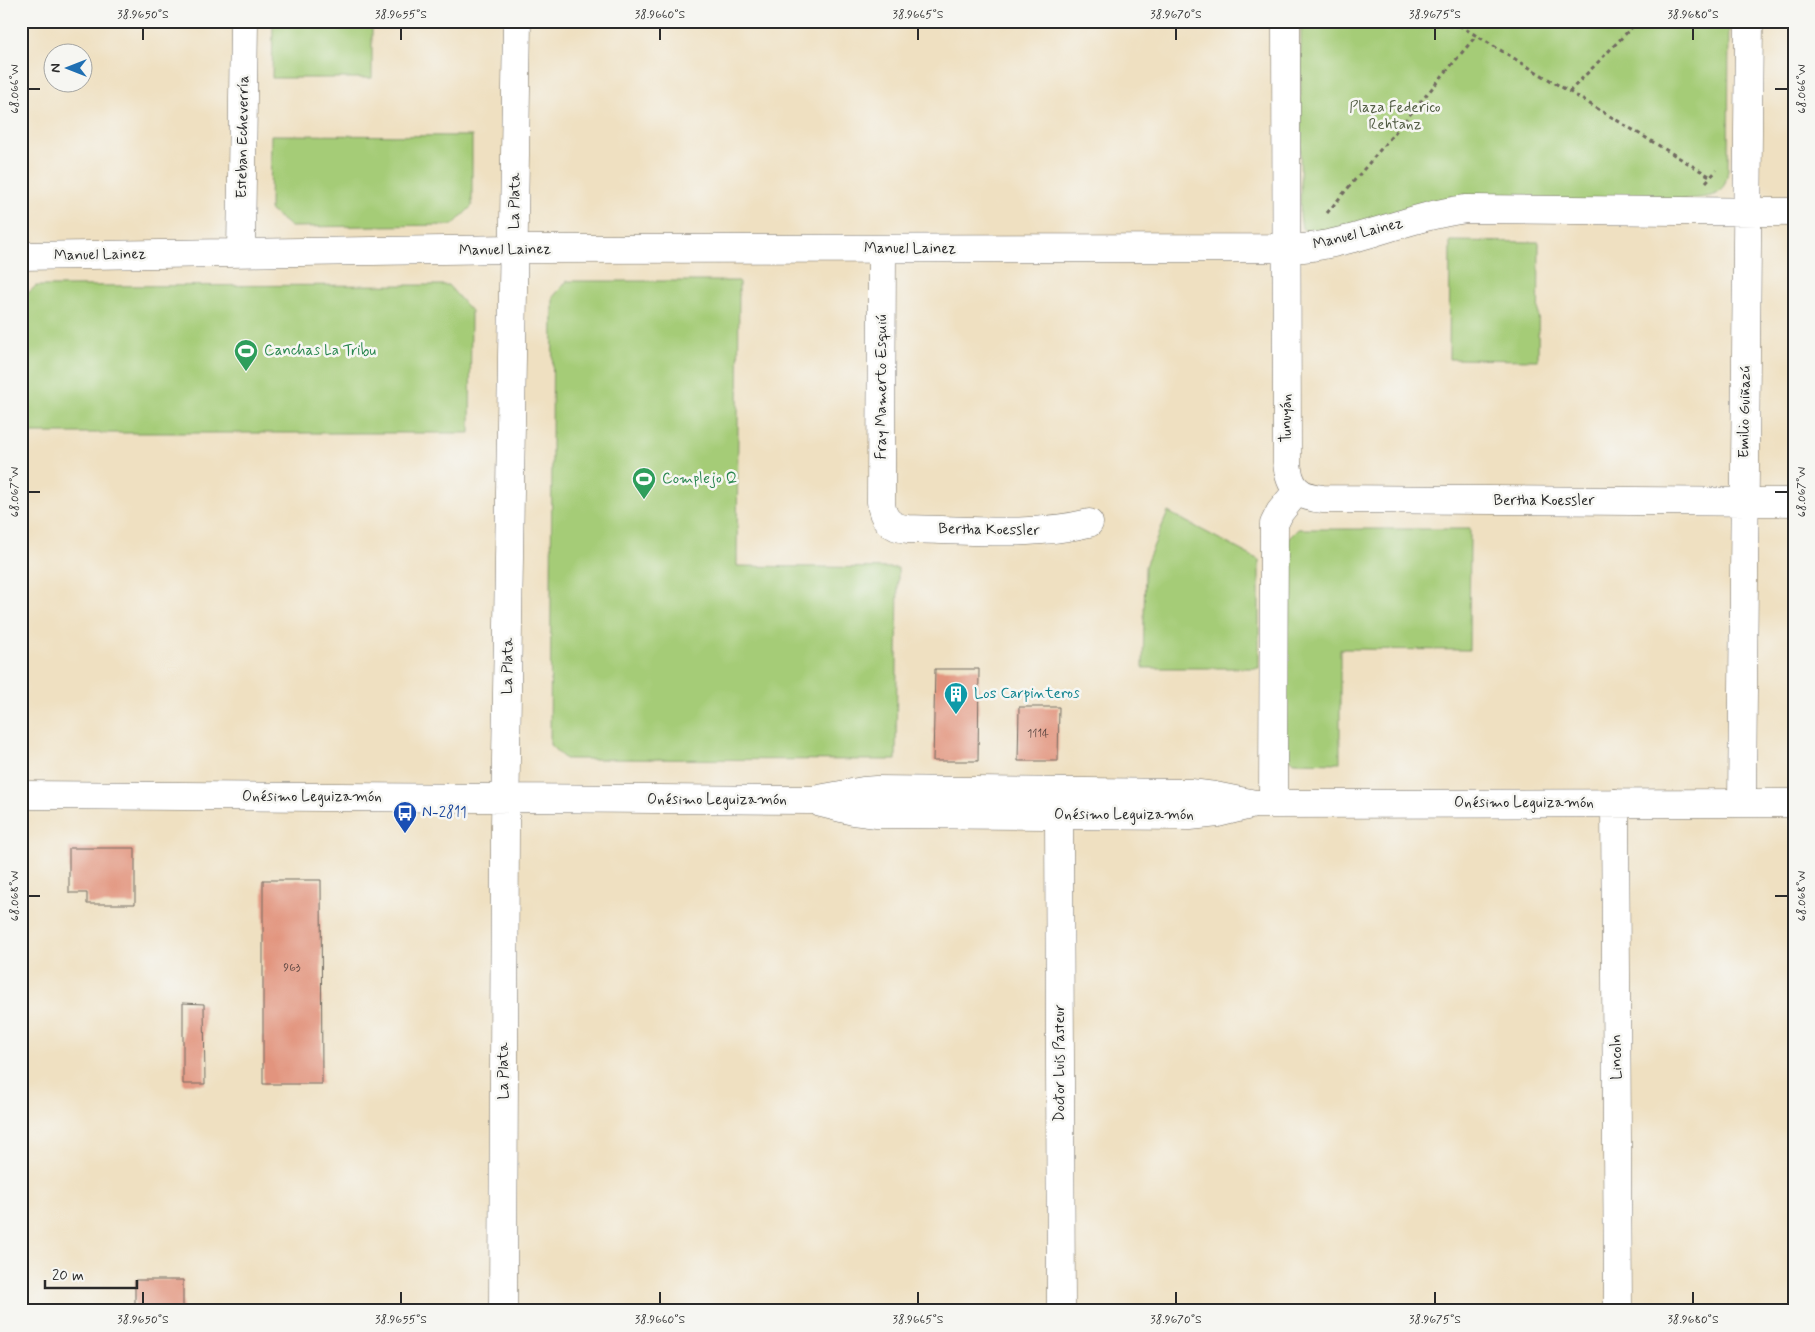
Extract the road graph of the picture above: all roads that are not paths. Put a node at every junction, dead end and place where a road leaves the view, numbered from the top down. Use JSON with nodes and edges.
{"nodes":[{"id":1,"x":244,"y":21,"type":"edge"},
{"id":2,"x":517,"y":21,"type":"edge"},
{"id":3,"x":1286,"y":21,"type":"edge"},
{"id":4,"x":1749,"y":21,"type":"edge"},
{"id":5,"x":1747,"y":211,"type":"junction"},
{"id":6,"x":1794,"y":212,"type":"edge"},
{"id":7,"x":1286,"y":248,"type":"junction"},
{"id":8,"x":514,"y":249,"type":"junction"},
{"id":9,"x":882,"y":249,"type":"junction"},
{"id":10,"x":241,"y":253,"type":"junction"},
{"id":11,"x":21,"y":256,"type":"edge"},
{"id":12,"x":1297,"y":491,"type":"junction"},
{"id":13,"x":1745,"y":502,"type":"junction"},
{"id":14,"x":1794,"y":502,"type":"edge"},
{"id":15,"x":889,"y":523,"type":"joint"},
{"id":16,"x":1089,"y":523,"type":"dead end"},
{"id":17,"x":21,"y":795,"type":"edge"},
{"id":18,"x":506,"y":798,"type":"junction"},
{"id":19,"x":813,"y":800,"type":"junction"},
{"id":20,"x":1615,"y":803,"type":"junction"},
{"id":21,"x":1742,"y":803,"type":"junction"},
{"id":22,"x":1794,"y":803,"type":"edge"},
{"id":23,"x":1264,"y":804,"type":"junction"},
{"id":24,"x":1059,"y":815,"type":"junction"},
{"id":25,"x":503,"y":1311,"type":"edge"},
{"id":26,"x":1061,"y":1311,"type":"edge"},
{"id":27,"x":1618,"y":1311,"type":"edge"}],
"edges":[{"from":1,"to":10,"type":"street","name":"Esteban Echeverría"},
{"from":2,"to":8,"type":"street","name":"La Plata"},
{"from":3,"to":7,"type":"street","name":"Tunuyán"},
{"from":4,"to":5,"type":"street","name":"Emilio Guiñazú"},
{"from":5,"to":6,"type":"street","name":"Manuel Lainez"},
{"from":5,"to":7,"type":"street","name":"Manuel Lainez"},
{"from":5,"to":13,"type":"street","name":"Emilio Guiñazú"},
{"from":7,"to":9,"type":"street","name":"Manuel Lainez"},
{"from":7,"to":12,"type":"street","name":"Tunuyán"},
{"from":8,"to":9,"type":"street","name":"Manuel Lainez"},
{"from":8,"to":10,"type":"street","name":"Manuel Lainez"},
{"from":8,"to":18,"type":"street","name":"La Plata"},
{"from":9,"to":15,"type":"street","name":"Fray Mamerto Esquiú"},
{"from":10,"to":11,"type":"street","name":"Manuel Lainez"},
{"from":12,"to":13,"type":"street","name":"Bertha Koessler"},
{"from":12,"to":23,"type":"street"},
{"from":13,"to":14,"type":"street","name":"Bertha Koessler"},
{"from":13,"to":21,"type":"street","name":"Emilio Guiñazú"},
{"from":15,"to":16,"type":"street","name":"Bertha Koessler"},
{"from":17,"to":18,"type":"street","name":"Onésimo Leguizamón"},
{"from":18,"to":19,"type":"street","name":"Onésimo Leguizamón"},
{"from":18,"to":25,"type":"street","name":"La Plata"},
{"from":19,"to":23,"type":"street","name":"Onésimo Leguizamón"},
{"from":19,"to":24,"type":"street","name":"Onésimo Leguizamón"},
{"from":20,"to":21,"type":"street","name":"Onésimo Leguizamón"},
{"from":20,"to":23,"type":"street","name":"Onésimo Leguizamón"},
{"from":20,"to":27,"type":"street","name":"Lincoln"},
{"from":21,"to":22,"type":"street","name":"Onésimo Leguizamón"},
{"from":23,"to":24,"type":"street","name":"Onésimo Leguizamón"},
{"from":24,"to":26,"type":"street","name":"Doctor Luis Pasteur"}]}
